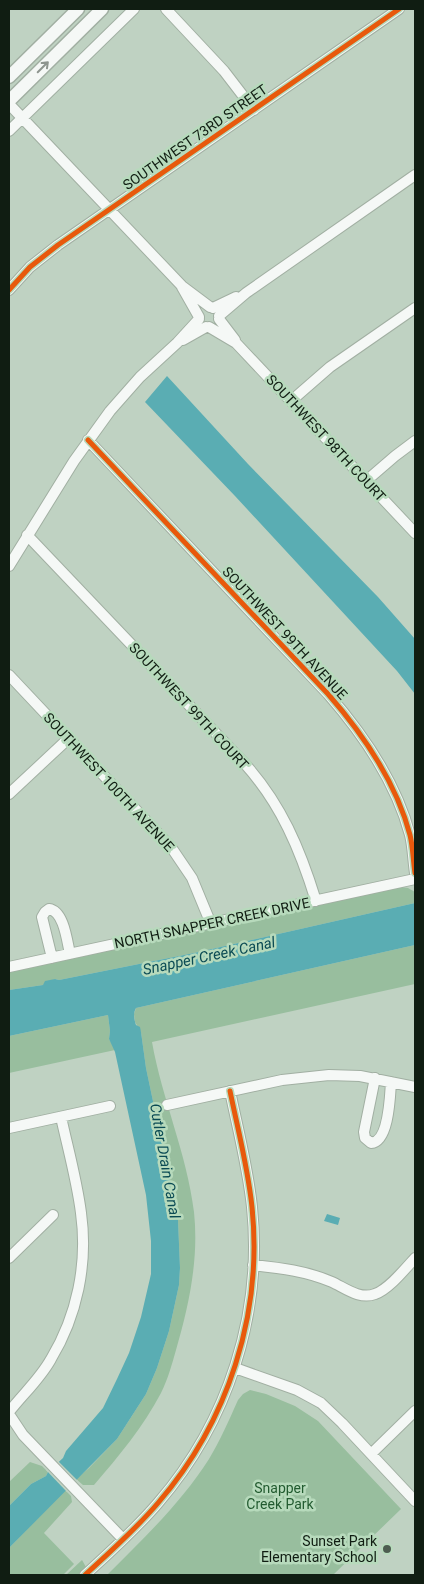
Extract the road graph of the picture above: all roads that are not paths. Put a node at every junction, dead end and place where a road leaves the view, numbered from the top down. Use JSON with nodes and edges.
{"nodes":[{"id":1,"x":78,"y":9,"type":"edge"},
{"id":2,"x":102,"y":9,"type":"edge"},
{"id":3,"x":134,"y":9,"type":"edge"},
{"id":4,"x":166,"y":9,"type":"edge"},
{"id":5,"x":399,"y":9,"type":"edge"},
{"id":6,"x":9,"y":77,"type":"edge"},
{"id":7,"x":9,"y":102,"type":"edge"},
{"id":8,"x":254,"y":110,"type":"junction"},
{"id":9,"x":22,"y":118,"type":"junction"},
{"id":10,"x":9,"y":131,"type":"edge"},
{"id":11,"x":415,"y":175,"type":"edge"},
{"id":12,"x":109,"y":210,"type":"junction"},
{"id":13,"x":182,"y":286,"type":"junction"},
{"id":14,"x":9,"y":290,"type":"edge"},
{"id":15,"x":415,"y":308,"type":"edge"},
{"id":16,"x":215,"y":312,"type":"junction"},
{"id":17,"x":203,"y":322,"type":"junction"},
{"id":18,"x":236,"y":344,"type":"junction"},
{"id":19,"x":291,"y":401,"type":"junction"},
{"id":20,"x":88,"y":440,"type":"junction"},
{"id":21,"x":415,"y":441,"type":"edge"},
{"id":22,"x":366,"y":481,"type":"junction"},
{"id":23,"x":415,"y":533,"type":"edge"},
{"id":24,"x":27,"y":535,"type":"junction"},
{"id":25,"x":9,"y":566,"type":"edge"},
{"id":26,"x":9,"y":675,"type":"edge"},
{"id":27,"x":69,"y":738,"type":"junction"},
{"id":28,"x":9,"y":794,"type":"edge"},
{"id":29,"x":415,"y":872,"type":"edge"},
{"id":30,"x":415,"y":880,"type":"edge"},
{"id":31,"x":316,"y":901,"type":"junction"},
{"id":32,"x":211,"y":924,"type":"junction"},
{"id":33,"x":70,"y":954,"type":"junction"},
{"id":34,"x":52,"y":958,"type":"junction"},
{"id":35,"x":9,"y":967,"type":"edge"},
{"id":36,"x":375,"y":1078,"type":"junction"},
{"id":37,"x":391,"y":1082,"type":"junction"},
{"id":38,"x":415,"y":1087,"type":"edge"},
{"id":39,"x":230,"y":1092,"type":"junction"},
{"id":40,"x":167,"y":1105,"type":"dead end"},
{"id":41,"x":110,"y":1106,"type":"dead end"},
{"id":42,"x":61,"y":1117,"type":"junction"},
{"id":43,"x":9,"y":1128,"type":"edge"},
{"id":44,"x":53,"y":1215,"type":"dead end"},
{"id":45,"x":9,"y":1258,"type":"edge"},
{"id":46,"x":415,"y":1258,"type":"edge"},
{"id":47,"x":253,"y":1265,"type":"junction"},
{"id":48,"x":235,"y":1368,"type":"junction"},
{"id":49,"x":415,"y":1411,"type":"edge"},
{"id":50,"x":9,"y":1413,"type":"edge"},
{"id":51,"x":371,"y":1454,"type":"junction"},
{"id":52,"x":415,"y":1501,"type":"edge"},
{"id":53,"x":123,"y":1539,"type":"junction"},
{"id":54,"x":85,"y":1575,"type":"edge"}],
"edges":[{"from":1,"to":6,"type":"main road"},
{"from":7,"to":2,"type":"main road","one_way":true},
{"from":3,"to":9,"type":"street"},
{"from":4,"to":8,"type":"street"},
{"from":5,"to":8,"type":"street","name":"SOUTHWEST 73RD STREET"},
{"from":7,"to":9,"type":"street","name":"SOUTHWEST 98TH COURT"},
{"from":8,"to":12,"type":"street","name":"SOUTHWEST 73RD STREET"},
{"from":9,"to":10,"type":"street"},
{"from":9,"to":12,"type":"street","name":"SOUTHWEST 98TH COURT"},
{"from":11,"to":16,"type":"street"},
{"from":12,"to":13,"type":"street","name":"SOUTHWEST 98TH COURT"},
{"from":12,"to":14,"type":"street","name":"SOUTHWEST 73RD STREET"},
{"from":13,"to":16,"type":"street","name":"SOUTHWEST 98TH COURT"},
{"from":13,"to":17,"type":"street","name":"SOUTHWEST 98TH COURT"},
{"from":15,"to":19,"type":"street"},
{"from":16,"to":17,"type":"street"},
{"from":16,"to":17,"type":"street"},
{"from":16,"to":18,"type":"street","name":"SOUTHWEST 98TH COURT"},
{"from":17,"to":18,"type":"street","name":"SOUTHWEST 98TH COURT"},
{"from":17,"to":20,"type":"street"},
{"from":18,"to":19,"type":"street","name":"SOUTHWEST 98TH COURT"},
{"from":19,"to":22,"type":"street","name":"SOUTHWEST 98TH COURT"},
{"from":20,"to":24,"type":"street"},
{"from":20,"to":29,"type":"street","name":"SOUTHWEST 99TH AVENUE"},
{"from":21,"to":22,"type":"street"},
{"from":22,"to":23,"type":"street","name":"SOUTHWEST 98TH COURT"},
{"from":24,"to":25,"type":"street"},
{"from":24,"to":31,"type":"street","name":"SOUTHWEST 99TH COURT"},
{"from":26,"to":27,"type":"street","name":"SOUTHWEST 100TH AVENUE"},
{"from":27,"to":28,"type":"street"},
{"from":27,"to":32,"type":"street","name":"SOUTHWEST 100TH AVENUE"},
{"from":30,"to":31,"type":"street","name":"NORTH SNAPPER CREEK DRIVE"},
{"from":31,"to":32,"type":"street","name":"NORTH SNAPPER CREEK DRIVE"},
{"from":32,"to":33,"type":"street","name":"NORTH SNAPPER CREEK DRIVE"},
{"from":33,"to":34,"type":"street","name":"NORTH SNAPPER CREEK DRIVE"},
{"from":33,"to":34,"type":"street"},
{"from":34,"to":35,"type":"street","name":"NORTH SNAPPER CREEK DRIVE"},
{"from":36,"to":37,"type":"street"},
{"from":36,"to":37,"type":"street"},
{"from":36,"to":39,"type":"street"},
{"from":37,"to":38,"type":"street"},
{"from":39,"to":40,"type":"street"},
{"from":39,"to":47,"type":"street"},
{"from":41,"to":42,"type":"street"},
{"from":42,"to":43,"type":"street"},
{"from":42,"to":50,"type":"street"},
{"from":44,"to":45,"type":"street"},
{"from":46,"to":47,"type":"street"},
{"from":47,"to":48,"type":"street"},
{"from":48,"to":51,"type":"street"},
{"from":48,"to":53,"type":"street"},
{"from":49,"to":51,"type":"street"},
{"from":50,"to":53,"type":"street"},
{"from":51,"to":52,"type":"street"},
{"from":53,"to":54,"type":"street"}]}
